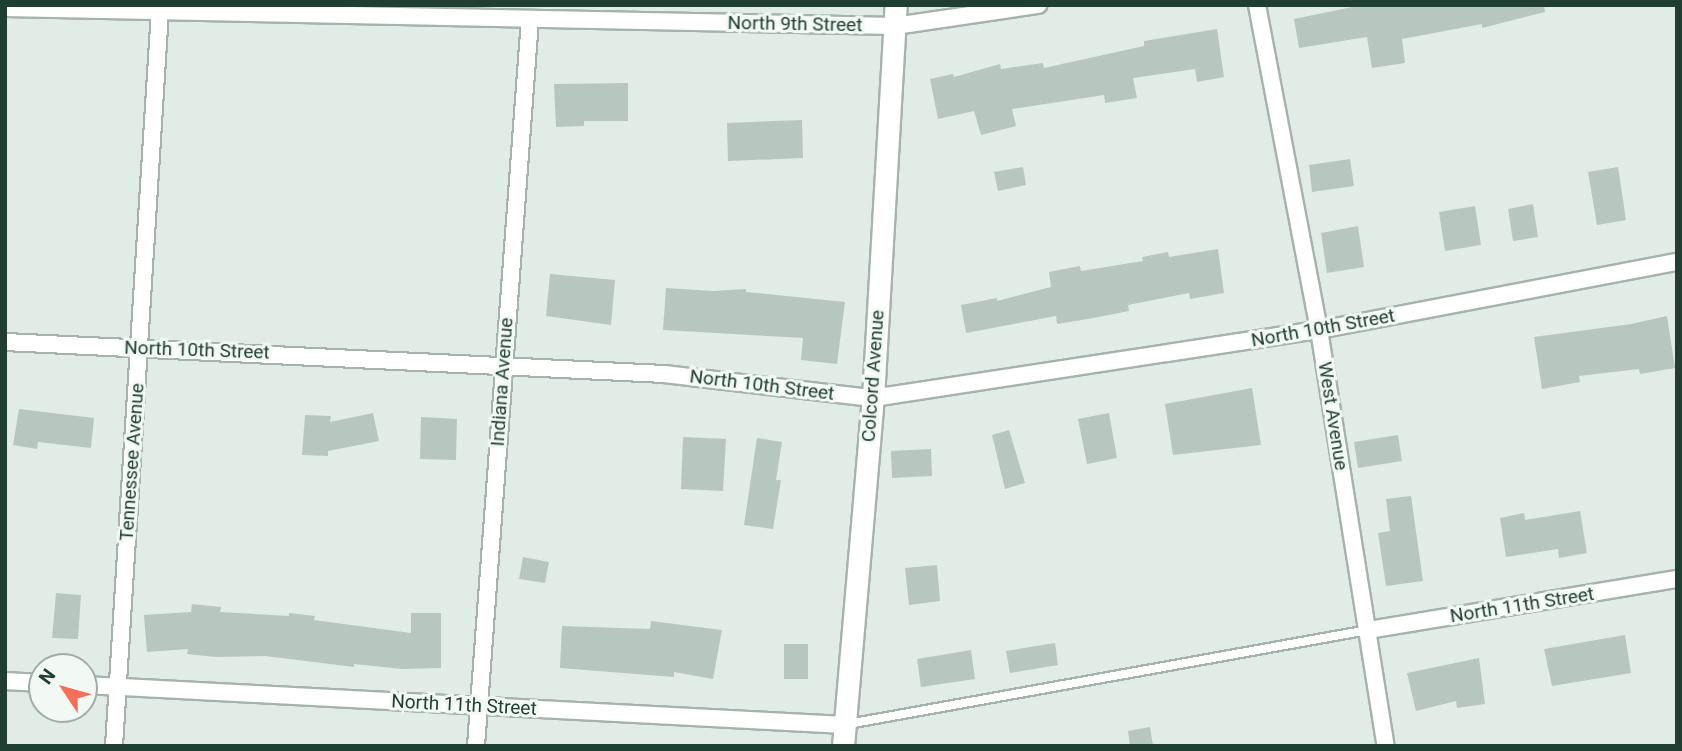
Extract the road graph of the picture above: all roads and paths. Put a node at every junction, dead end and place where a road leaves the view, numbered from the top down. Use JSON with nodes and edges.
{"nodes":[{"id":1,"x":1038,"y":5,"type":"edge"},
{"id":2,"x":1257,"y":5,"type":"edge"},
{"id":3,"x":5,"y":8,"type":"edge"},
{"id":4,"x":184,"y":8,"type":"edge"},
{"id":5,"x":160,"y":11,"type":"junction"},
{"id":6,"x":530,"y":12,"type":"edge"},
{"id":7,"x":895,"y":15,"type":"edge"},
{"id":8,"x":1677,"y":262,"type":"edge"},
{"id":9,"x":1319,"y":330,"type":"junction"},
{"id":10,"x":5,"y":342,"type":"edge"},
{"id":11,"x":139,"y":347,"type":"junction"},
{"id":12,"x":503,"y":365,"type":"junction"},
{"id":13,"x":873,"y":398,"type":"junction"},
{"id":14,"x":1677,"y":579,"type":"edge"},
{"id":15,"x":1368,"y":629,"type":"junction"},
{"id":16,"x":5,"y":681,"type":"edge"},
{"id":17,"x":28,"y":682,"type":"edge"},
{"id":18,"x":98,"y":686,"type":"edge"},
{"id":19,"x":118,"y":687,"type":"junction"},
{"id":20,"x":478,"y":706,"type":"junction"},
{"id":21,"x":844,"y":735,"type":"edge"},
{"id":22,"x":114,"y":746,"type":"edge"},
{"id":23,"x":476,"y":746,"type":"edge"},
{"id":24,"x":1386,"y":746,"type":"edge"}],
"edges":[{"from":1,"to":7,"type":"street","name":"North 9th Street"},
{"from":2,"to":9,"type":"street","name":"West Avenue"},
{"from":3,"to":5,"type":"street","name":"North 9th Street"},
{"from":4,"to":5,"type":"street","name":"North 9th Street"},
{"from":4,"to":6,"type":"street","name":"North 9th Street"},
{"from":5,"to":11,"type":"street","name":"Tennessee Avenue"},
{"from":6,"to":7,"type":"street","name":"North 9th Street"},
{"from":6,"to":12,"type":"street","name":"Indiana Avenue"},
{"from":7,"to":13,"type":"street","name":"Colcord Avenue"},
{"from":8,"to":9,"type":"street","name":"North 10th Street"},
{"from":9,"to":13,"type":"street","name":"North 10th Street"},
{"from":9,"to":15,"type":"street","name":"West Avenue"},
{"from":10,"to":11,"type":"street","name":"North 10th Street"},
{"from":11,"to":12,"type":"street","name":"North 10th Street"},
{"from":11,"to":19,"type":"street","name":"Tennessee Avenue"},
{"from":12,"to":13,"type":"street","name":"North 10th Street"},
{"from":12,"to":20,"type":"street","name":"Indiana Avenue"},
{"from":13,"to":21,"type":"street","name":"Colcord Avenue"},
{"from":14,"to":15,"type":"street","name":"North 11th Street"},
{"from":15,"to":21,"type":"lane"},
{"from":15,"to":24,"type":"street","name":"West Avenue"},
{"from":16,"to":17,"type":"street"},
{"from":18,"to":19,"type":"street","name":"North 11th Street"},
{"from":19,"to":20,"type":"street","name":"North 11th Street"},
{"from":19,"to":22,"type":"street","name":"Tennessee Avenue"},
{"from":20,"to":21,"type":"street","name":"North 11th Street"},
{"from":20,"to":23,"type":"street","name":"Indiana Avenue"}]}
